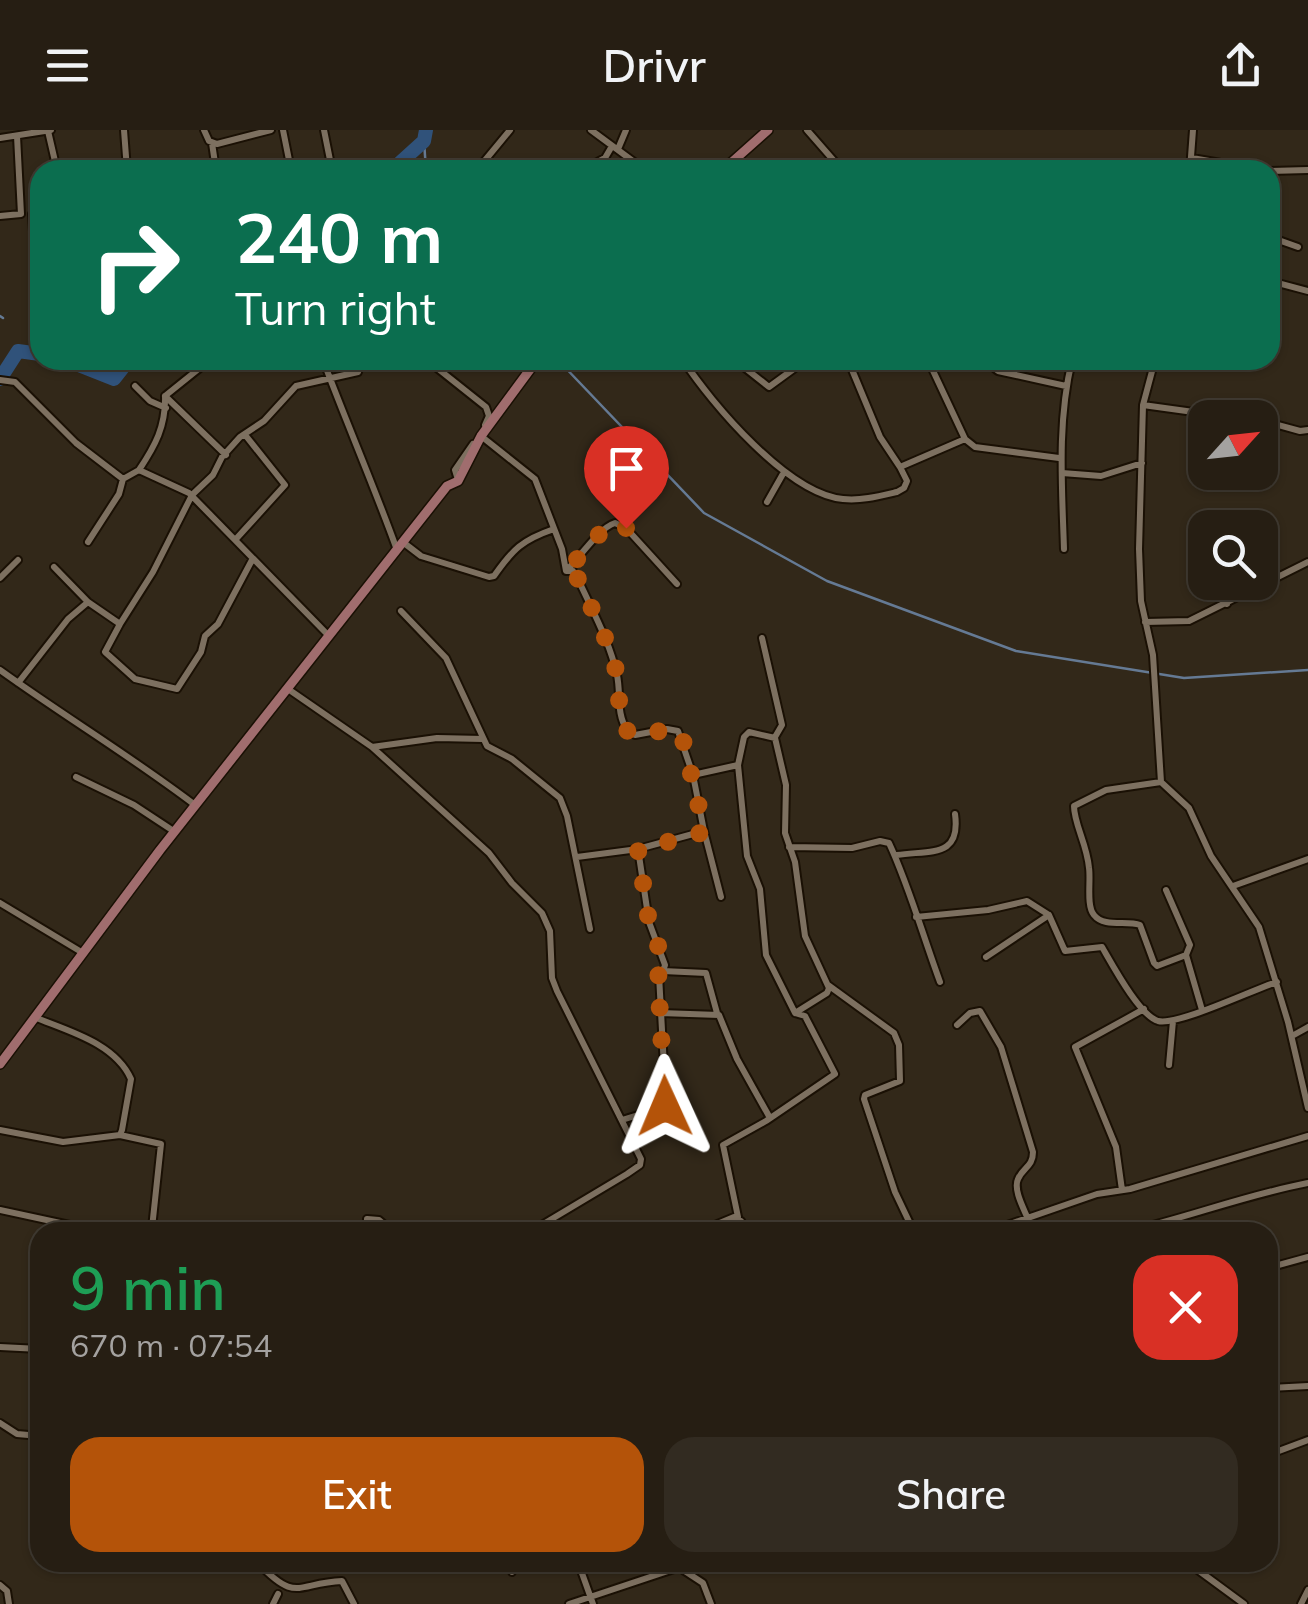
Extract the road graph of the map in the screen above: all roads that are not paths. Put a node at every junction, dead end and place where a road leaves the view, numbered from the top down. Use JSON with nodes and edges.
{"nodes":[{"id":1,"x":50,"y":130,"type":"edge"},
{"id":2,"x":124,"y":130,"type":"edge"},
{"id":3,"x":204,"y":130,"type":"edge"},
{"id":4,"x":271,"y":130,"type":"edge"},
{"id":5,"x":283,"y":130,"type":"edge"},
{"id":6,"x":324,"y":130,"type":"edge"},
{"id":7,"x":510,"y":130,"type":"edge"},
{"id":8,"x":591,"y":130,"type":"edge"},
{"id":9,"x":626,"y":130,"type":"edge"},
{"id":10,"x":768,"y":130,"type":"edge"},
{"id":11,"x":807,"y":130,"type":"edge"},
{"id":12,"x":1193,"y":130,"type":"edge"},
{"id":13,"x":18,"y":136,"type":"junction"},
{"id":14,"x":0,"y":138,"type":"edge"},
{"id":15,"x":212,"y":143,"type":"junction"},
{"id":16,"x":615,"y":148,"type":"junction"},
{"id":17,"x":1192,"y":158,"type":"joint"},
{"id":18,"x":56,"y":160,"type":"edge"},
{"id":19,"x":126,"y":160,"type":"edge"},
{"id":20,"x":215,"y":160,"type":"edge"},
{"id":21,"x":289,"y":160,"type":"edge"},
{"id":22,"x":330,"y":160,"type":"edge"},
{"id":23,"x":485,"y":160,"type":"edge"},
{"id":24,"x":602,"y":160,"type":"edge"},
{"id":25,"x":631,"y":160,"type":"edge"},
{"id":26,"x":734,"y":160,"type":"edge"},
{"id":27,"x":833,"y":160,"type":"edge"},
{"id":28,"x":1204,"y":160,"type":"edge"},
{"id":29,"x":1308,"y":170,"type":"edge"},
{"id":30,"x":1280,"y":171,"type":"edge"},
{"id":31,"x":21,"y":214,"type":"junction"},
{"id":32,"x":30,"y":214,"type":"edge"},
{"id":33,"x":0,"y":216,"type":"edge"},
{"id":34,"x":1280,"y":241,"type":"edge"},
{"id":35,"x":1298,"y":247,"type":"dead end"},
{"id":36,"x":1280,"y":284,"type":"edge"},
{"id":37,"x":1308,"y":291,"type":"edge"},
{"id":38,"x":197,"y":370,"type":"edge"},
{"id":39,"x":327,"y":370,"type":"edge"},
{"id":40,"x":358,"y":370,"type":"edge"},
{"id":41,"x":441,"y":370,"type":"edge"},
{"id":42,"x":529,"y":370,"type":"edge"},
{"id":43,"x":689,"y":370,"type":"edge"},
{"id":44,"x":748,"y":370,"type":"edge"},
{"id":45,"x":792,"y":370,"type":"edge"},
{"id":46,"x":852,"y":370,"type":"edge"},
{"id":47,"x":933,"y":370,"type":"edge"},
{"id":48,"x":996,"y":370,"type":"edge"},
{"id":49,"x":1070,"y":370,"type":"edge"},
{"id":50,"x":1152,"y":370,"type":"edge"},
{"id":51,"x":330,"y":379,"type":"junction"},
{"id":52,"x":1,"y":380,"type":"edge"},
{"id":53,"x":134,"y":386,"type":"dead end"},
{"id":54,"x":1066,"y":386,"type":"junction"},
{"id":55,"x":165,"y":396,"type":"junction"},
{"id":56,"x":1143,"y":405,"type":"junction"},
{"id":57,"x":166,"y":408,"type":"junction"},
{"id":58,"x":1188,"y":411,"type":"edge"},
{"id":59,"x":1278,"y":424,"type":"edge"},
{"id":60,"x":1308,"y":430,"type":"edge"},
{"id":61,"x":246,"y":436,"type":"junction"},
{"id":62,"x":481,"y":436,"type":"junction"},
{"id":63,"x":965,"y":439,"type":"junction"},
{"id":64,"x":226,"y":455,"type":"junction"},
{"id":65,"x":1059,"y":458,"type":"junction"},
{"id":66,"x":1142,"y":462,"type":"junction"},
{"id":67,"x":900,"y":467,"type":"junction"},
{"id":68,"x":139,"y":470,"type":"junction"},
{"id":69,"x":784,"y":472,"type":"junction"},
{"id":70,"x":1062,"y":473,"type":"junction"},
{"id":71,"x":123,"y":479,"type":"junction"},
{"id":72,"x":458,"y":481,"type":"junction"},
{"id":73,"x":192,"y":496,"type":"junction"},
{"id":74,"x":767,"y":502,"type":"dead end"},
{"id":75,"x":554,"y":530,"type":"junction"},
{"id":76,"x":236,"y":539,"type":"junction"},
{"id":77,"x":88,"y":542,"type":"dead end"},
{"id":78,"x":401,"y":547,"type":"junction"},
{"id":79,"x":1064,"y":549,"type":"dead end"},
{"id":80,"x":18,"y":560,"type":"dead end"},
{"id":81,"x":252,"y":560,"type":"junction"},
{"id":82,"x":1308,"y":561,"type":"edge"},
{"id":83,"x":54,"y":567,"type":"dead end"},
{"id":84,"x":566,"y":571,"type":"junction"},
{"id":85,"x":0,"y":578,"type":"edge"},
{"id":86,"x":677,"y":584,"type":"dead end"},
{"id":87,"x":1226,"y":600,"type":"edge"},
{"id":88,"x":88,"y":602,"type":"junction"},
{"id":89,"x":1227,"y":604,"type":"junction"},
{"id":90,"x":401,"y":611,"type":"dead end"},
{"id":91,"x":1146,"y":622,"type":"junction"},
{"id":92,"x":120,"y":624,"type":"junction"},
{"id":93,"x":328,"y":635,"type":"junction"},
{"id":94,"x":762,"y":638,"type":"dead end"},
{"id":95,"x":0,"y":670,"type":"edge"},
{"id":96,"x":18,"y":683,"type":"junction"},
{"id":97,"x":288,"y":690,"type":"junction"},
{"id":98,"x":775,"y":738,"type":"junction"},
{"id":99,"x":483,"y":739,"type":"junction"},
{"id":100,"x":372,"y":747,"type":"junction"},
{"id":101,"x":738,"y":765,"type":"junction"},
{"id":102,"x":693,"y":775,"type":"junction"},
{"id":103,"x":76,"y":777,"type":"dead end"},
{"id":104,"x":1161,"y":782,"type":"junction"},
{"id":105,"x":196,"y":806,"type":"junction"},
{"id":106,"x":955,"y":814,"type":"dead end"},
{"id":107,"x":176,"y":832,"type":"junction"},
{"id":108,"x":704,"y":832,"type":"junction"},
{"id":109,"x":789,"y":846,"type":"junction"},
{"id":110,"x":638,"y":850,"type":"junction"},
{"id":111,"x":896,"y":855,"type":"junction"},
{"id":112,"x":576,"y":857,"type":"junction"},
{"id":113,"x":1308,"y":860,"type":"edge"},
{"id":114,"x":1233,"y":886,"type":"junction"},
{"id":115,"x":1166,"y":890,"type":"dead end"},
{"id":116,"x":721,"y":897,"type":"dead end"},
{"id":117,"x":0,"y":904,"type":"edge"},
{"id":118,"x":1050,"y":915,"type":"junction"},
{"id":119,"x":916,"y":917,"type":"junction"},
{"id":120,"x":590,"y":929,"type":"dead end"},
{"id":121,"x":82,"y":954,"type":"junction"},
{"id":122,"x":1186,"y":955,"type":"junction"},
{"id":123,"x":986,"y":957,"type":"dead end"},
{"id":124,"x":663,"y":971,"type":"junction"},
{"id":125,"x":940,"y":982,"type":"dead end"},
{"id":126,"x":1277,"y":982,"type":"junction"},
{"id":127,"x":828,"y":985,"type":"junction"},
{"id":128,"x":1144,"y":1010,"type":"junction"},
{"id":129,"x":1202,"y":1010,"type":"junction"},
{"id":130,"x":660,"y":1013,"type":"junction"},
{"id":131,"x":717,"y":1013,"type":"junction"},
{"id":132,"x":794,"y":1013,"type":"junction"},
{"id":133,"x":33,"y":1017,"type":"junction"},
{"id":134,"x":1172,"y":1021,"type":"junction"},
{"id":135,"x":957,"y":1024,"type":"dead end"},
{"id":136,"x":1308,"y":1028,"type":"edge"},
{"id":137,"x":1292,"y":1036,"type":"junction"},
{"id":138,"x":0,"y":1064,"type":"edge"},
{"id":139,"x":1169,"y":1065,"type":"dead end"},
{"id":140,"x":1304,"y":1071,"type":"edge"},
{"id":141,"x":1308,"y":1108,"type":"edge"},
{"id":142,"x":770,"y":1118,"type":"junction"},
{"id":143,"x":622,"y":1120,"type":"junction"},
{"id":144,"x":0,"y":1130,"type":"edge"},
{"id":145,"x":120,"y":1134,"type":"junction"},
{"id":146,"x":1308,"y":1136,"type":"edge"},
{"id":147,"x":1308,"y":1182,"type":"edge"},
{"id":148,"x":1122,"y":1190,"type":"junction"},
{"id":149,"x":0,"y":1210,"type":"edge"},
{"id":150,"x":738,"y":1218,"type":"junction"},
{"id":151,"x":367,"y":1219,"type":"dead end"},
{"id":152,"x":1028,"y":1220,"type":"junction"},
{"id":153,"x":56,"y":1222,"type":"edge"},
{"id":154,"x":153,"y":1222,"type":"edge"},
{"id":155,"x":381,"y":1222,"type":"edge"},
{"id":156,"x":547,"y":1222,"type":"edge"},
{"id":157,"x":727,"y":1222,"type":"edge"},
{"id":158,"x":741,"y":1222,"type":"edge"},
{"id":159,"x":910,"y":1222,"type":"edge"},
{"id":160,"x":1021,"y":1222,"type":"edge"},
{"id":161,"x":1174,"y":1222,"type":"edge"},
{"id":162,"x":1308,"y":1258,"type":"edge"},
{"id":163,"x":1278,"y":1266,"type":"edge"},
{"id":164,"x":0,"y":1347,"type":"edge"},
{"id":165,"x":30,"y":1348,"type":"edge"},
{"id":166,"x":1308,"y":1386,"type":"edge"},
{"id":167,"x":1278,"y":1388,"type":"edge"},
{"id":168,"x":0,"y":1423,"type":"edge"},
{"id":169,"x":30,"y":1435,"type":"edge"},
{"id":170,"x":1308,"y":1440,"type":"edge"},
{"id":171,"x":1278,"y":1451,"type":"edge"},
{"id":172,"x":264,"y":1572,"type":"edge"},
{"id":173,"x":582,"y":1572,"type":"edge"},
{"id":174,"x":660,"y":1572,"type":"edge"},
{"id":175,"x":684,"y":1572,"type":"edge"},
{"id":176,"x":1201,"y":1572,"type":"edge"},
{"id":177,"x":0,"y":1585,"type":"edge"},
{"id":178,"x":1308,"y":1590,"type":"edge"},
{"id":179,"x":306,"y":1596,"type":"dead end"},
{"id":180,"x":592,"y":1601,"type":"edge"},
{"id":181,"x":9,"y":1604,"type":"edge"},
{"id":182,"x":274,"y":1604,"type":"edge"},
{"id":183,"x":354,"y":1604,"type":"edge"},
{"id":184,"x":569,"y":1604,"type":"edge"},
{"id":185,"x":711,"y":1604,"type":"edge"},
{"id":186,"x":1244,"y":1604,"type":"edge"},
{"id":187,"x":1300,"y":1604,"type":"edge"}],
"edges":[{"from":1,"to":13,"type":"street"},
{"from":1,"to":18,"type":"street"},
{"from":2,"to":19,"type":"street"},
{"from":3,"to":15,"type":"street"},
{"from":4,"to":15,"type":"street"},
{"from":5,"to":21,"type":"street"},
{"from":6,"to":22,"type":"street"},
{"from":7,"to":23,"type":"street"},
{"from":8,"to":16,"type":"street"},
{"from":9,"to":16,"type":"street"},
{"from":10,"to":26,"type":"main road"},
{"from":11,"to":27,"type":"street"},
{"from":12,"to":17,"type":"street"},
{"from":13,"to":14,"type":"street"},
{"from":13,"to":31,"type":"street"},
{"from":15,"to":20,"type":"street"},
{"from":16,"to":24,"type":"street"},
{"from":16,"to":25,"type":"street"},
{"from":17,"to":28,"type":"street"},
{"from":29,"to":30,"type":"street"},
{"from":31,"to":32,"type":"street"},
{"from":31,"to":33,"type":"street"},
{"from":34,"to":35,"type":"street"},
{"from":36,"to":37,"type":"street"},
{"from":38,"to":55,"type":"street"},
{"from":39,"to":51,"type":"street"},
{"from":40,"to":51,"type":"street"},
{"from":41,"to":72,"type":"street"},
{"from":42,"to":62,"type":"main road"},
{"from":43,"to":69,"type":"street"},
{"from":44,"to":45,"type":"street"},
{"from":46,"to":67,"type":"street"},
{"from":47,"to":63,"type":"street"},
{"from":48,"to":54,"type":"street"},
{"from":49,"to":54,"type":"street"},
{"from":50,"to":56,"type":"street"},
{"from":51,"to":61,"type":"street"},
{"from":51,"to":78,"type":"street"},
{"from":52,"to":71,"type":"street"},
{"from":53,"to":57,"type":"street"},
{"from":54,"to":65,"type":"street"},
{"from":55,"to":57,"type":"street"},
{"from":55,"to":64,"type":"street"},
{"from":56,"to":58,"type":"street"},
{"from":56,"to":66,"type":"street"},
{"from":57,"to":68,"type":"street"},
{"from":59,"to":60,"type":"street"},
{"from":61,"to":64,"type":"street"},
{"from":61,"to":76,"type":"street"},
{"from":62,"to":72,"type":"main road"},
{"from":62,"to":75,"type":"street"},
{"from":63,"to":65,"type":"street"},
{"from":63,"to":67,"type":"street"},
{"from":64,"to":73,"type":"street"},
{"from":65,"to":70,"type":"street"},
{"from":66,"to":70,"type":"street"},
{"from":66,"to":91,"type":"street"},
{"from":67,"to":69,"type":"street"},
{"from":68,"to":71,"type":"street"},
{"from":68,"to":73,"type":"street"},
{"from":69,"to":74,"type":"street"},
{"from":70,"to":79,"type":"street"},
{"from":71,"to":77,"type":"street"},
{"from":72,"to":78,"type":"main road"},
{"from":73,"to":76,"type":"street"},
{"from":73,"to":92,"type":"street"},
{"from":75,"to":78,"type":"street"},
{"from":75,"to":84,"type":"street"},
{"from":76,"to":81,"type":"street"},
{"from":78,"to":93,"type":"main road"},
{"from":80,"to":85,"type":"street"},
{"from":81,"to":92,"type":"street"},
{"from":81,"to":93,"type":"street"},
{"from":82,"to":89,"type":"street"},
{"from":83,"to":88,"type":"street"},
{"from":84,"to":86,"type":"street"},
{"from":84,"to":102,"type":"street"},
{"from":87,"to":89,"type":"street"},
{"from":88,"to":92,"type":"street"},
{"from":88,"to":96,"type":"street"},
{"from":89,"to":91,"type":"street"},
{"from":90,"to":99,"type":"street"},
{"from":91,"to":104,"type":"street"},
{"from":93,"to":97,"type":"main road"},
{"from":94,"to":98,"type":"street"},
{"from":95,"to":96,"type":"street"},
{"from":96,"to":105,"type":"street"},
{"from":97,"to":100,"type":"street"},
{"from":97,"to":105,"type":"main road"},
{"from":98,"to":101,"type":"street"},
{"from":98,"to":109,"type":"street"},
{"from":99,"to":100,"type":"street"},
{"from":99,"to":112,"type":"street"},
{"from":100,"to":143,"type":"street"},
{"from":101,"to":102,"type":"street"},
{"from":101,"to":132,"type":"street"},
{"from":102,"to":108,"type":"street"},
{"from":103,"to":107,"type":"street"},
{"from":104,"to":114,"type":"street"},
{"from":104,"to":122,"type":"street"},
{"from":105,"to":107,"type":"main road"},
{"from":106,"to":111,"type":"street"},
{"from":107,"to":121,"type":"main road"},
{"from":108,"to":110,"type":"street"},
{"from":108,"to":116,"type":"street"},
{"from":109,"to":111,"type":"street"},
{"from":109,"to":127,"type":"street"},
{"from":110,"to":112,"type":"street"},
{"from":110,"to":124,"type":"street"},
{"from":111,"to":119,"type":"street"},
{"from":112,"to":120,"type":"street"},
{"from":113,"to":114,"type":"street"},
{"from":114,"to":126,"type":"street"},
{"from":115,"to":122,"type":"street"},
{"from":117,"to":121,"type":"street"},
{"from":118,"to":119,"type":"street"},
{"from":118,"to":123,"type":"street"},
{"from":118,"to":128,"type":"street"},
{"from":119,"to":125,"type":"street"},
{"from":121,"to":133,"type":"main road"},
{"from":122,"to":129,"type":"street"},
{"from":124,"to":130,"type":"street"},
{"from":124,"to":131,"type":"street"},
{"from":126,"to":129,"type":"street"},
{"from":126,"to":137,"type":"street"},
{"from":127,"to":132,"type":"street"},
{"from":127,"to":159,"type":"street"},
{"from":128,"to":134,"type":"street"},
{"from":128,"to":148,"type":"street"},
{"from":129,"to":134,"type":"street"},
{"from":130,"to":131,"type":"street"},
{"from":130,"to":143,"type":"street"},
{"from":131,"to":142,"type":"street"},
{"from":132,"to":142,"type":"street"},
{"from":133,"to":138,"type":"main road"},
{"from":133,"to":145,"type":"street"},
{"from":134,"to":139,"type":"street"},
{"from":135,"to":152,"type":"street"},
{"from":136,"to":137,"type":"street"},
{"from":137,"to":140,"type":"street"},
{"from":140,"to":141,"type":"street"},
{"from":142,"to":150,"type":"street"},
{"from":143,"to":156,"type":"street"},
{"from":144,"to":145,"type":"street"},
{"from":145,"to":154,"type":"street"},
{"from":146,"to":148,"type":"street"},
{"from":147,"to":161,"type":"street"},
{"from":148,"to":152,"type":"street"},
{"from":149,"to":153,"type":"street"},
{"from":150,"to":157,"type":"street"},
{"from":150,"to":158,"type":"street"},
{"from":151,"to":155,"type":"street"},
{"from":152,"to":160,"type":"street"},
{"from":162,"to":163,"type":"street"},
{"from":164,"to":165,"type":"street"},
{"from":166,"to":167,"type":"street"},
{"from":168,"to":169,"type":"street"},
{"from":170,"to":171,"type":"street"},
{"from":172,"to":182,"type":"street"},
{"from":173,"to":180,"type":"street"},
{"from":174,"to":180,"type":"street"},
{"from":175,"to":185,"type":"street"},
{"from":176,"to":186,"type":"street"},
{"from":177,"to":181,"type":"street"},
{"from":178,"to":187,"type":"street"},
{"from":179,"to":183,"type":"street"},
{"from":180,"to":184,"type":"street"}]}
